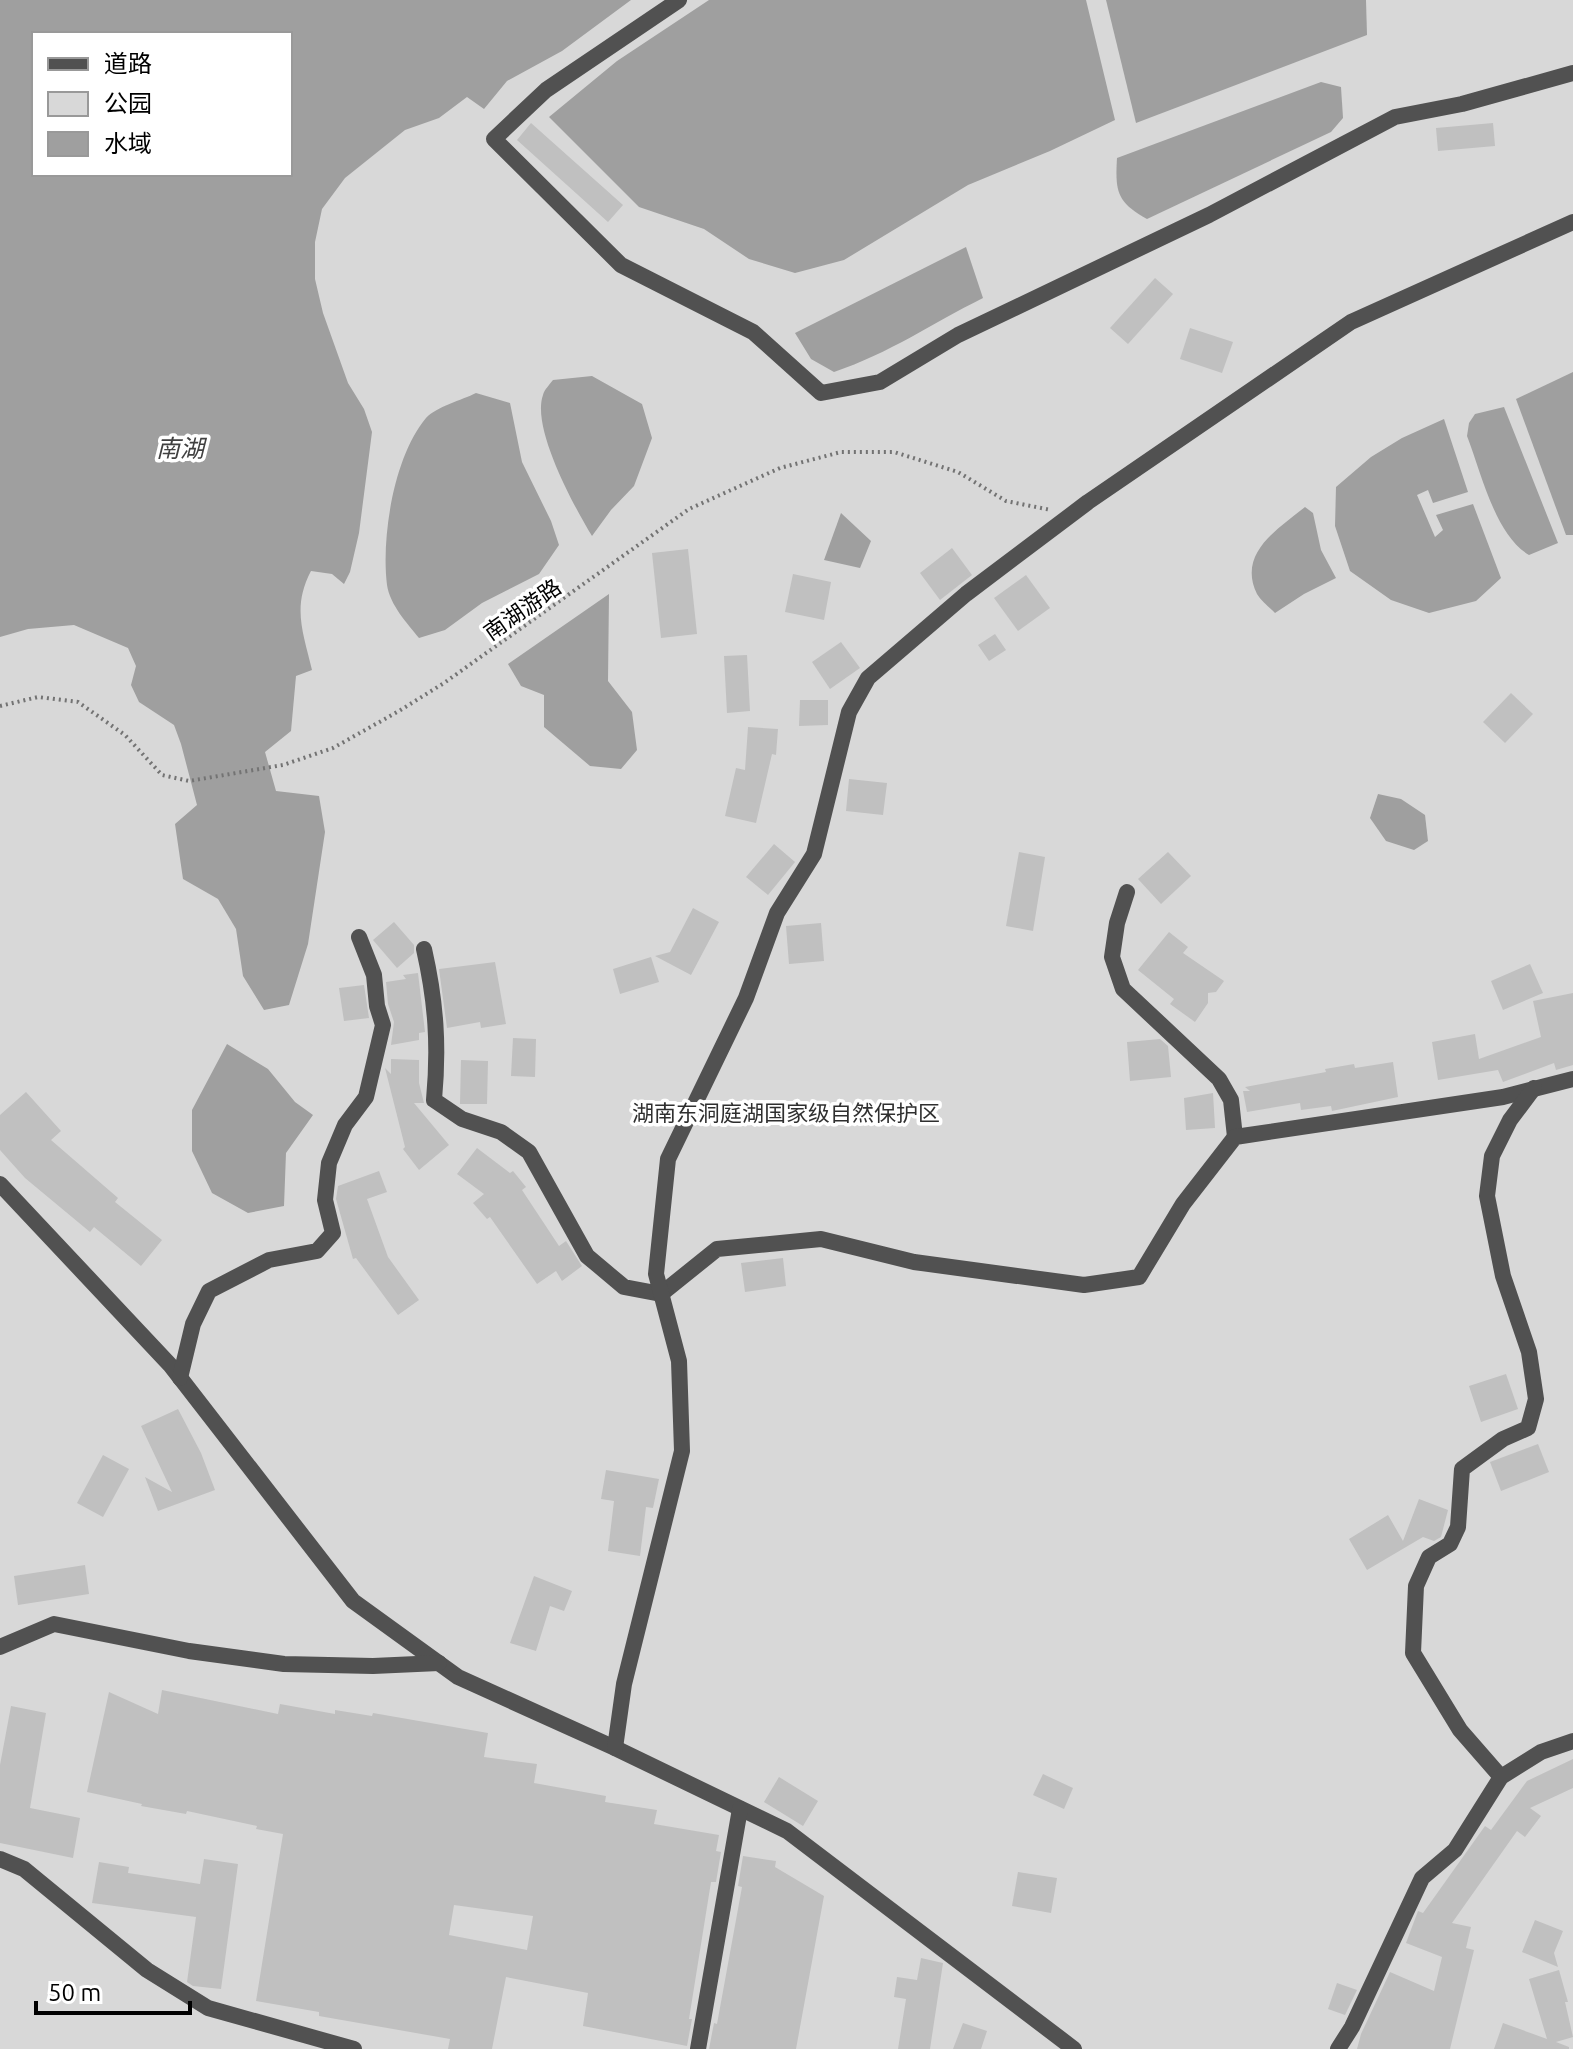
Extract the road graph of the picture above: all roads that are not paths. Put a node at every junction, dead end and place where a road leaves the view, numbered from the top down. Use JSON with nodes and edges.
{"nodes":[{"id":1,"x":679,"y":0,"type":"edge"},
{"id":2,"x":1573,"y":73,"type":"edge"},
{"id":3,"x":1573,"y":222,"type":"edge"},
{"id":4,"x":1127,"y":892,"type":"dead end"},
{"id":5,"x":359,"y":937,"type":"dead end"},
{"id":6,"x":424,"y":949,"type":"dead end"},
{"id":7,"x":1573,"y":1079,"type":"edge"},
{"id":8,"x":1534,"y":1088,"type":"junction"},
{"id":9,"x":1235,"y":1137,"type":"junction"},
{"id":10,"x":0,"y":1184,"type":"edge"},
{"id":11,"x":661,"y":1294,"type":"junction"},
{"id":12,"x":180,"y":1378,"type":"junction"},
{"id":13,"x":0,"y":1647,"type":"edge"},
{"id":14,"x":439,"y":1663,"type":"junction"},
{"id":15,"x":1573,"y":1741,"type":"edge"},
{"id":16,"x":615,"y":1748,"type":"junction"},
{"id":17,"x":1501,"y":1777,"type":"junction"},
{"id":18,"x":740,"y":1809,"type":"junction"},
{"id":19,"x":0,"y":1859,"type":"edge"},
{"id":20,"x":354,"y":2049,"type":"edge"},
{"id":21,"x":698,"y":2049,"type":"edge"},
{"id":22,"x":1074,"y":2049,"type":"edge"},
{"id":23,"x":1338,"y":2049,"type":"edge"}],
"edges":[{"from":1,"to":2,"type":"street"},
{"from":3,"to":11,"type":"street"},
{"from":4,"to":9,"type":"street"},
{"from":5,"to":12,"type":"street"},
{"from":6,"to":11,"type":"street"},
{"from":7,"to":8,"type":"street"},
{"from":8,"to":9,"type":"street"},
{"from":8,"to":17,"type":"street"},
{"from":9,"to":11,"type":"street"},
{"from":10,"to":12,"type":"street"},
{"from":11,"to":16,"type":"street"},
{"from":12,"to":14,"type":"street"},
{"from":13,"to":14,"type":"street"},
{"from":14,"to":16,"type":"street"},
{"from":15,"to":17,"type":"street"},
{"from":16,"to":18,"type":"street"},
{"from":17,"to":23,"type":"street"},
{"from":18,"to":21,"type":"street"},
{"from":18,"to":22,"type":"street"},
{"from":19,"to":20,"type":"street"}]}
